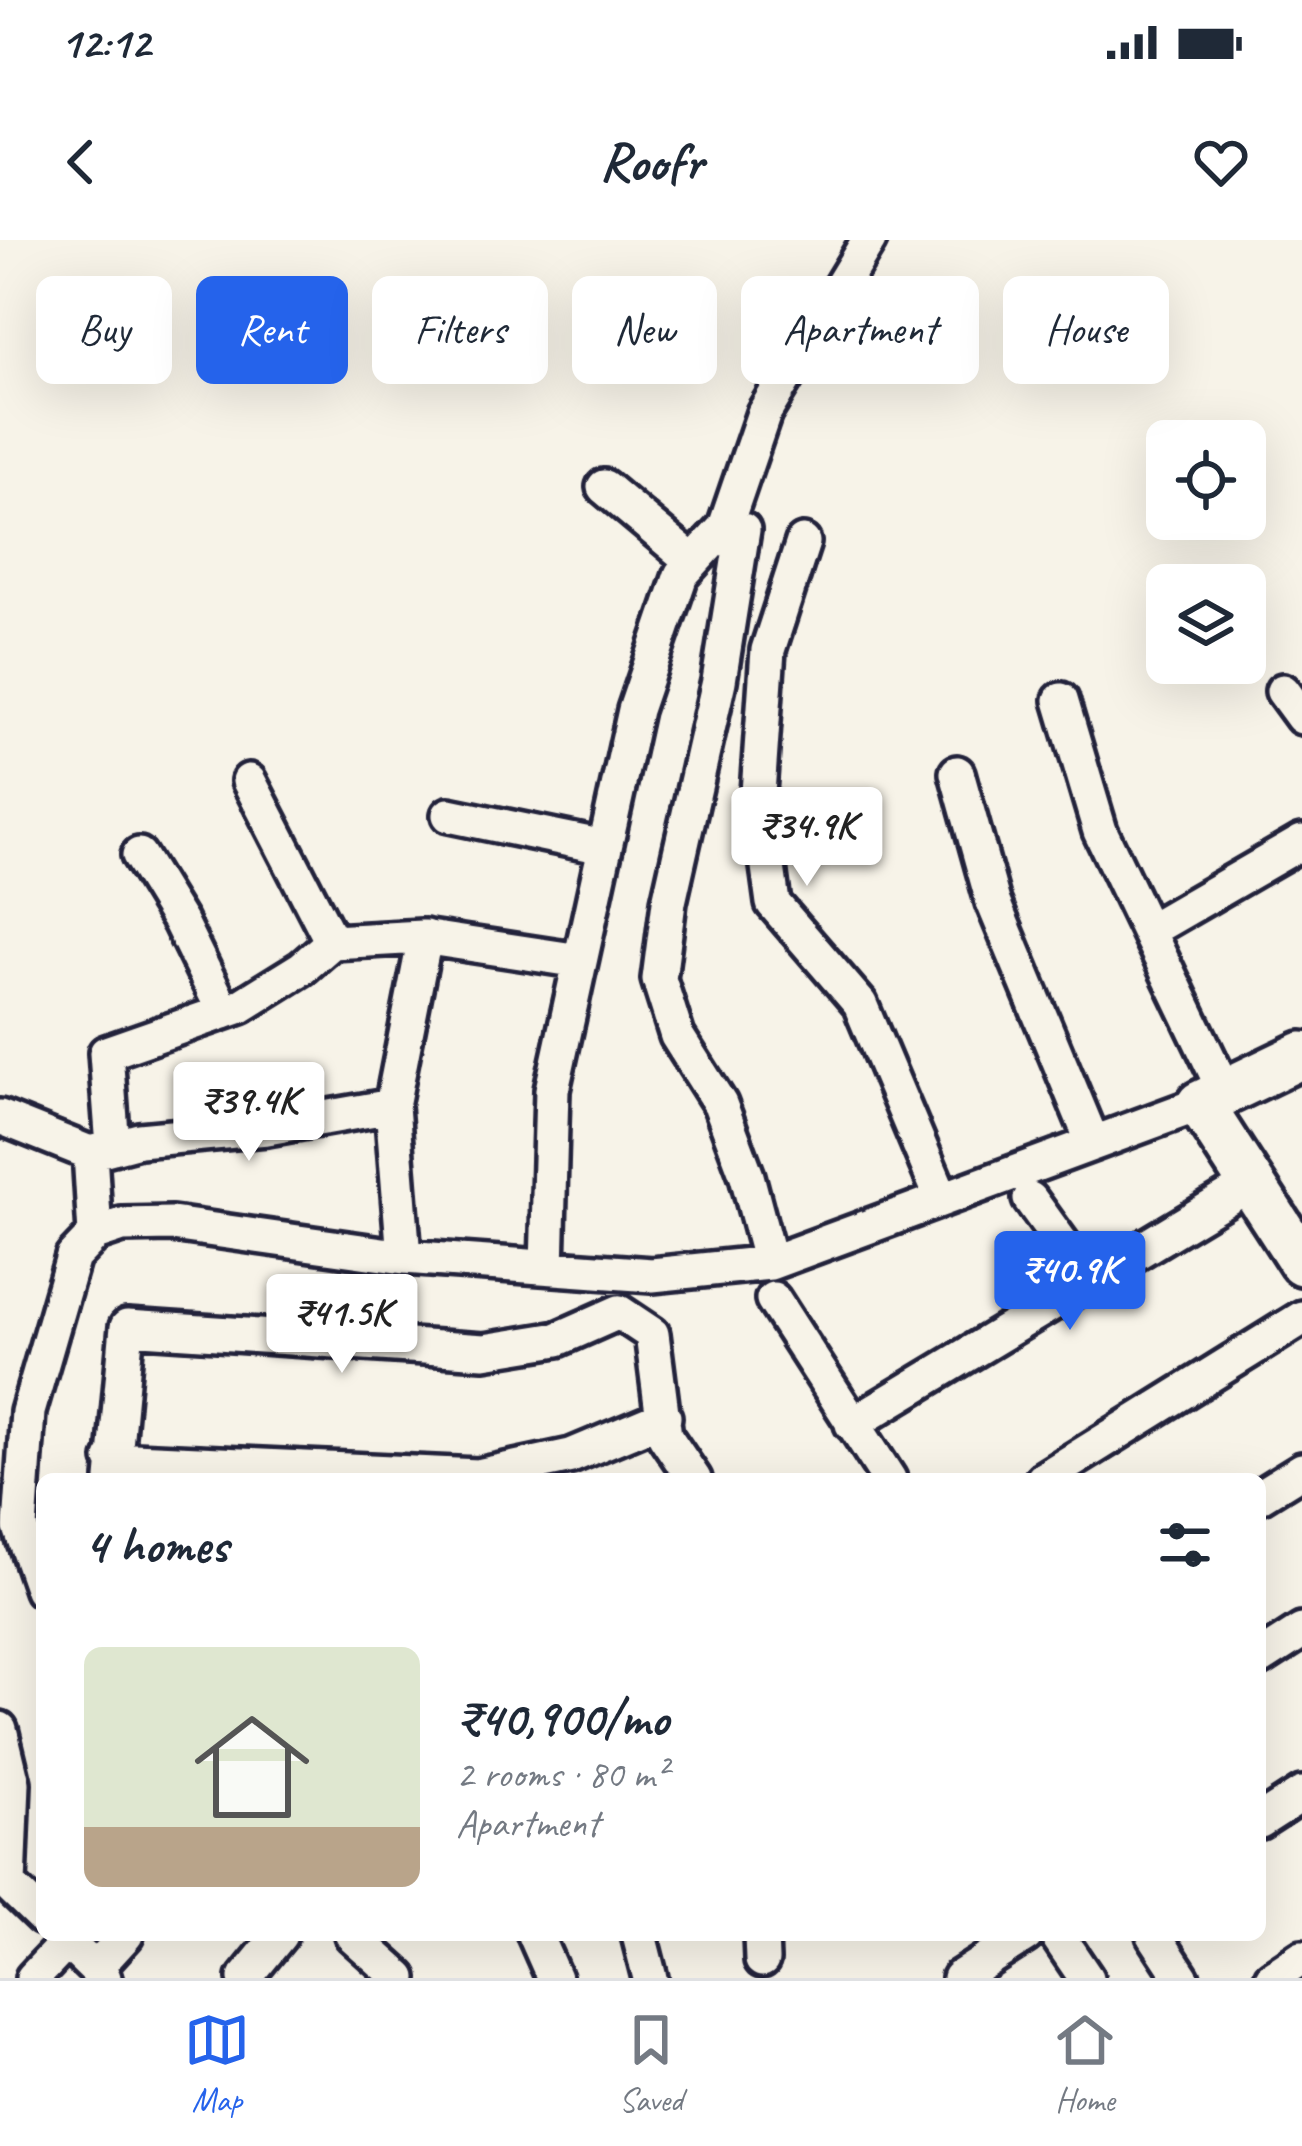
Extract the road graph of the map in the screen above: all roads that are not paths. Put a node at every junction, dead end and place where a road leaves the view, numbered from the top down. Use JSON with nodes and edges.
{"nodes":[{"id":1,"x":869,"y":240,"type":"edge"},
{"id":2,"x":604,"y":487,"type":"dead end"},
{"id":3,"x":724,"y":527,"type":"junction"},
{"id":4,"x":803,"y":542,"type":"dead end"},
{"id":5,"x":692,"y":561,"type":"junction"},
{"id":6,"x":1061,"y":700,"type":"dead end"},
{"id":7,"x":957,"y":773,"type":"dead end"},
{"id":8,"x":249,"y":781,"type":"dead end"},
{"id":9,"x":449,"y":815,"type":"dead end"},
{"id":10,"x":1302,"y":842,"type":"edge"},
{"id":11,"x":604,"y":847,"type":"junction"},
{"id":12,"x":139,"y":855,"type":"dead end"},
{"id":13,"x":1148,"y":931,"type":"junction"},
{"id":14,"x":425,"y":937,"type":"junction"},
{"id":15,"x":332,"y":942,"type":"junction"},
{"id":16,"x":580,"y":961,"type":"junction"},
{"id":17,"x":224,"y":1012,"type":"junction"},
{"id":18,"x":1302,"y":1055,"type":"edge"},
{"id":19,"x":392,"y":1106,"type":"junction"},
{"id":20,"x":1210,"y":1107,"type":"junction"},
{"id":21,"x":0,"y":1117,"type":"edge"},
{"id":22,"x":1093,"y":1143,"type":"junction"},
{"id":23,"x":102,"y":1150,"type":"junction"},
{"id":24,"x":1252,"y":1183,"type":"junction"},
{"id":25,"x":942,"y":1199,"type":"junction"},
{"id":26,"x":1030,"y":1199,"type":"dead end"},
{"id":27,"x":95,"y":1234,"type":"junction"},
{"id":28,"x":404,"y":1257,"type":"junction"},
{"id":29,"x":1301,"y":1258,"type":"edge"},
{"id":30,"x":770,"y":1263,"type":"junction"},
{"id":31,"x":548,"y":1268,"type":"junction"},
{"id":32,"x":1089,"y":1281,"type":"junction"},
{"id":33,"x":773,"y":1299,"type":"dead end"},
{"id":34,"x":1302,"y":1318,"type":"edge"},
{"id":35,"x":664,"y":1417,"type":"junction"},
{"id":36,"x":852,"y":1424,"type":"junction"},
{"id":37,"x":112,"y":1469,"type":"edge"},
{"id":38,"x":1302,"y":1470,"type":"edge"},
{"id":39,"x":321,"y":1473,"type":"edge"},
{"id":40,"x":492,"y":1473,"type":"edge"},
{"id":41,"x":690,"y":1473,"type":"edge"},
{"id":42,"x":885,"y":1473,"type":"edge"},
{"id":43,"x":1053,"y":1473,"type":"edge"},
{"id":44,"x":1266,"y":1492,"type":"edge"},
{"id":45,"x":10,"y":1528,"type":"edge"},
{"id":46,"x":36,"y":1578,"type":"edge"},
{"id":47,"x":1302,"y":1631,"type":"edge"},
{"id":48,"x":1266,"y":1654,"type":"edge"},
{"id":49,"x":0,"y":1729,"type":"edge"},
{"id":50,"x":1302,"y":1794,"type":"edge"},
{"id":51,"x":1266,"y":1817,"type":"edge"},
{"id":52,"x":4,"y":1890,"type":"edge"},
{"id":53,"x":36,"y":1914,"type":"edge"},
{"id":54,"x":62,"y":1941,"type":"edge"},
{"id":55,"x":67,"y":1941,"type":"edge"},
{"id":56,"x":122,"y":1941,"type":"edge"},
{"id":57,"x":275,"y":1941,"type":"edge"},
{"id":58,"x":358,"y":1941,"type":"edge"},
{"id":59,"x":538,"y":1941,"type":"edge"},
{"id":60,"x":641,"y":1941,"type":"edge"},
{"id":61,"x":1017,"y":1941,"type":"edge"},
{"id":62,"x":1062,"y":1941,"type":"edge"},
{"id":63,"x":1158,"y":1941,"type":"edge"},
{"id":64,"x":1302,"y":1958,"type":"edge"},
{"id":65,"x":100,"y":1973,"type":"edge"},
{"id":66,"x":392,"y":1975,"type":"edge"},
{"id":67,"x":33,"y":1978,"type":"edge"},
{"id":68,"x":245,"y":1978,"type":"edge"},
{"id":69,"x":554,"y":1978,"type":"edge"},
{"id":70,"x":650,"y":1978,"type":"edge"},
{"id":71,"x":959,"y":1978,"type":"edge"},
{"id":72,"x":1086,"y":1978,"type":"edge"},
{"id":73,"x":1182,"y":1978,"type":"edge"},
{"id":74,"x":1272,"y":1978,"type":"edge"}],
"edges":[{"from":1,"to":3,"type":"street"},
{"from":2,"to":5,"type":"street"},
{"from":3,"to":5,"type":"street"},
{"from":3,"to":30,"type":"street"},
{"from":4,"to":25,"type":"street"},
{"from":5,"to":11,"type":"street"},
{"from":6,"to":13,"type":"street"},
{"from":7,"to":22,"type":"street"},
{"from":8,"to":15,"type":"street"},
{"from":9,"to":11,"type":"street"},
{"from":10,"to":13,"type":"street"},
{"from":11,"to":16,"type":"street"},
{"from":12,"to":17,"type":"street"},
{"from":13,"to":20,"type":"street"},
{"from":14,"to":15,"type":"street"},
{"from":14,"to":16,"type":"street"},
{"from":14,"to":19,"type":"street"},
{"from":15,"to":17,"type":"street"},
{"from":16,"to":31,"type":"street"},
{"from":17,"to":23,"type":"street"},
{"from":18,"to":20,"type":"street"},
{"from":19,"to":23,"type":"street"},
{"from":19,"to":28,"type":"street"},
{"from":20,"to":22,"type":"street"},
{"from":20,"to":24,"type":"street"},
{"from":21,"to":23,"type":"street"},
{"from":22,"to":25,"type":"street"},
{"from":23,"to":27,"type":"street"},
{"from":24,"to":29,"type":"street"},
{"from":24,"to":32,"type":"street"},
{"from":25,"to":30,"type":"street"},
{"from":26,"to":32,"type":"street"},
{"from":27,"to":28,"type":"street"},
{"from":27,"to":45,"type":"street"},
{"from":28,"to":31,"type":"street"},
{"from":30,"to":31,"type":"street"},
{"from":32,"to":36,"type":"street"},
{"from":33,"to":36,"type":"street"},
{"from":34,"to":43,"type":"street"},
{"from":35,"to":37,"type":"street"},
{"from":35,"to":40,"type":"street"},
{"from":35,"to":41,"type":"street"},
{"from":36,"to":42,"type":"street"},
{"from":37,"to":39,"type":"street"},
{"from":38,"to":44,"type":"street"},
{"from":45,"to":46,"type":"street"},
{"from":47,"to":48,"type":"street"},
{"from":49,"to":52,"type":"street"},
{"from":50,"to":51,"type":"street"},
{"from":52,"to":53,"type":"street"},
{"from":54,"to":67,"type":"street"},
{"from":55,"to":65,"type":"street"},
{"from":56,"to":65,"type":"street"},
{"from":57,"to":68,"type":"street"},
{"from":58,"to":66,"type":"street"},
{"from":59,"to":69,"type":"street"},
{"from":60,"to":70,"type":"street"},
{"from":61,"to":71,"type":"street"},
{"from":62,"to":72,"type":"street"},
{"from":63,"to":73,"type":"street"},
{"from":64,"to":74,"type":"street"}]}
